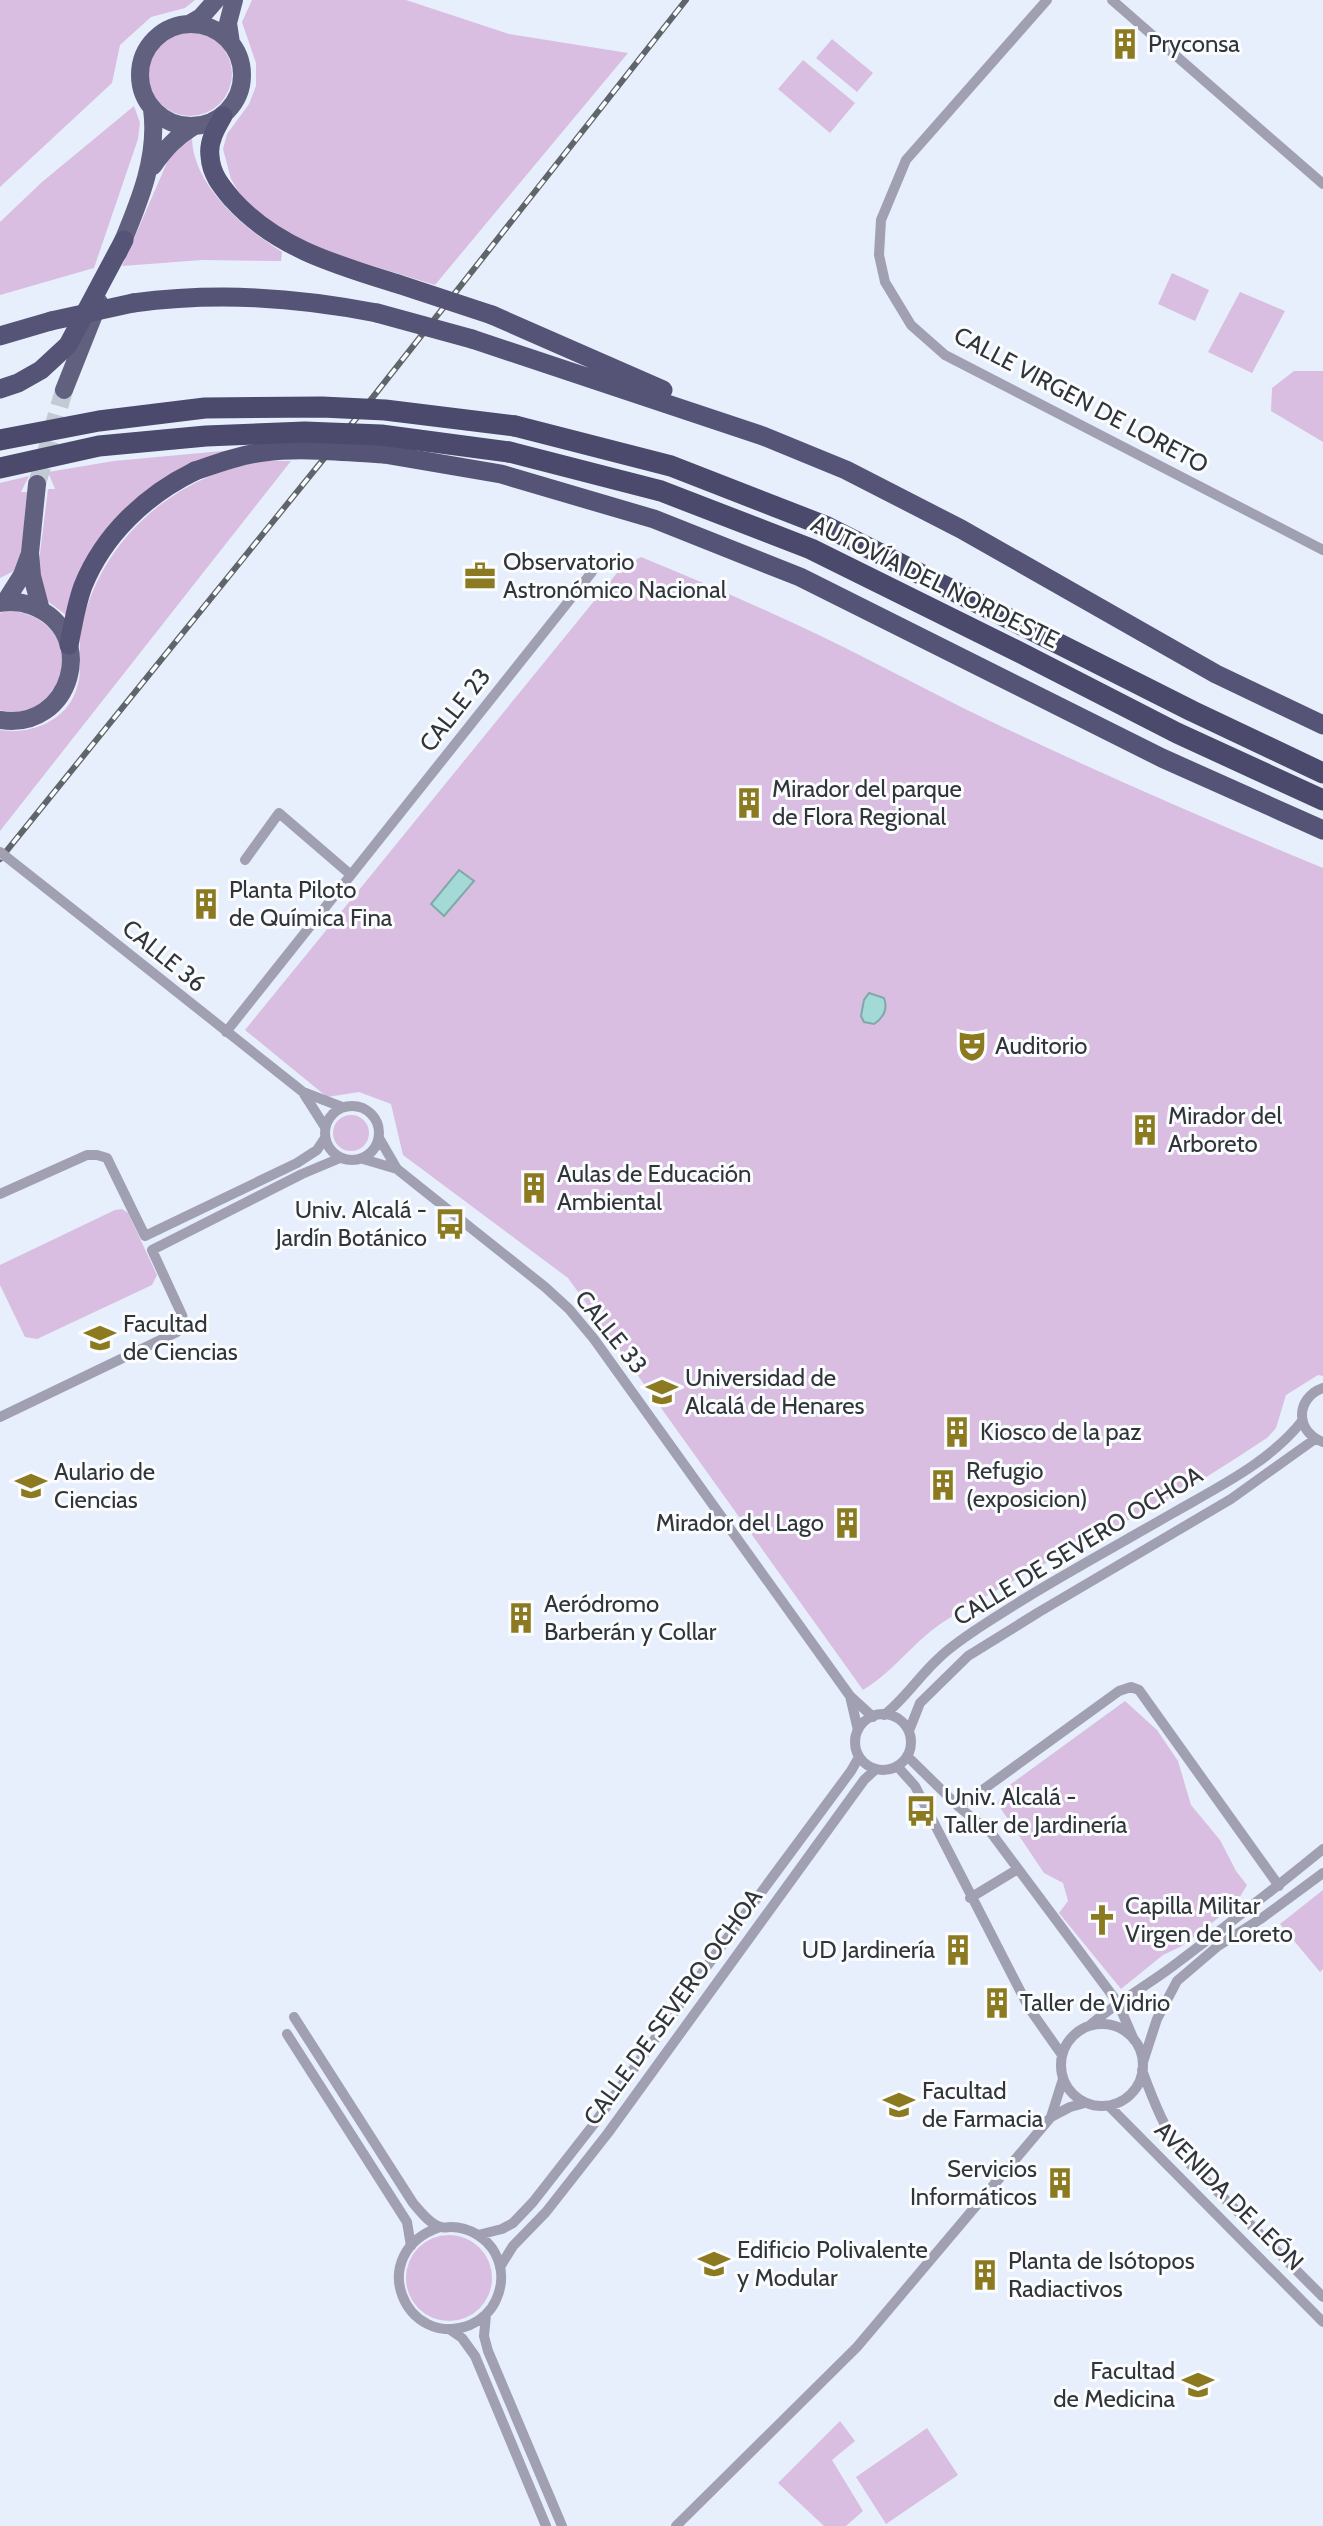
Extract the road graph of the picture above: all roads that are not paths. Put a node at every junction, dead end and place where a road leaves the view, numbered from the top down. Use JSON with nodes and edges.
{"nodes":[{"id":1,"x":216,"y":0,"type":"edge"},
{"id":2,"x":234,"y":0,"type":"edge"},
{"id":3,"x":1047,"y":0,"type":"edge"},
{"id":4,"x":1112,"y":0,"type":"edge"},
{"id":5,"x":188,"y":24,"type":"junction"},
{"id":6,"x":231,"y":43,"type":"junction"},
{"id":7,"x":152,"y":108,"type":"junction"},
{"id":8,"x":223,"y":116,"type":"junction"},
{"id":9,"x":194,"y":126,"type":"junction"},
{"id":10,"x":148,"y":175,"type":"junction"},
{"id":11,"x":1323,"y":184,"type":"edge"},
{"id":12,"x":124,"y":240,"type":"junction"},
{"id":13,"x":0,"y":335,"type":"edge"},
{"id":14,"x":0,"y":389,"type":"edge"},
{"id":15,"x":64,"y":390,"type":"tunnel mouth"},
{"id":16,"x":0,"y":440,"type":"edge"},
{"id":17,"x":504,"y":464,"type":"junction"},
{"id":18,"x":0,"y":468,"type":"edge"},
{"id":19,"x":846,"y":470,"type":"junction"},
{"id":20,"x":555,"y":476,"type":"joint"},
{"id":21,"x":37,"y":484,"type":"tunnel mouth"},
{"id":22,"x":811,"y":549,"type":"junction"},
{"id":23,"x":1323,"y":550,"type":"edge"},
{"id":24,"x":30,"y":553,"type":"junction"},
{"id":25,"x":592,"y":572,"type":"dead end"},
{"id":26,"x":3,"y":602,"type":"edge"},
{"id":27,"x":41,"y":610,"type":"junction"},
{"id":28,"x":69,"y":645,"type":"junction"},
{"id":29,"x":0,"y":720,"type":"edge"},
{"id":30,"x":1323,"y":725,"type":"edge"},
{"id":31,"x":1323,"y":773,"type":"edge"},
{"id":32,"x":1323,"y":800,"type":"edge"},
{"id":33,"x":1323,"y":830,"type":"edge"},
{"id":34,"x":0,"y":852,"type":"edge"},
{"id":35,"x":245,"y":860,"type":"dead end"},
{"id":36,"x":351,"y":875,"type":"junction"},
{"id":37,"x":226,"y":1032,"type":"junction"},
{"id":38,"x":303,"y":1092,"type":"junction"},
{"id":39,"x":342,"y":1107,"type":"junction"},
{"id":40,"x":325,"y":1133,"type":"junction"},
{"id":41,"x":379,"y":1138,"type":"junction"},
{"id":42,"x":340,"y":1158,"type":"junction"},
{"id":43,"x":363,"y":1158,"type":"junction"},
{"id":44,"x":397,"y":1169,"type":"junction"},
{"id":45,"x":0,"y":1194,"type":"edge"},
{"id":46,"x":145,"y":1237,"type":"junction"},
{"id":47,"x":152,"y":1250,"type":"junction"},
{"id":48,"x":1323,"y":1388,"type":"edge"},
{"id":49,"x":0,"y":1416,"type":"edge"},
{"id":50,"x":1302,"y":1421,"type":"junction"},
{"id":51,"x":1319,"y":1440,"type":"edge"},
{"id":52,"x":850,"y":1696,"type":"junction"},
{"id":53,"x":878,"y":1716,"type":"junction"},
{"id":54,"x":858,"y":1730,"type":"junction"},
{"id":55,"x":909,"y":1731,"type":"junction"},
{"id":56,"x":907,"y":1756,"type":"junction"},
{"id":57,"x":859,"y":1757,"type":"junction"},
{"id":58,"x":897,"y":1766,"type":"junction"},
{"id":59,"x":876,"y":1769,"type":"junction"},
{"id":60,"x":959,"y":1807,"type":"junction"},
{"id":61,"x":1323,"y":1849,"type":"edge"},
{"id":62,"x":1018,"y":1869,"type":"junction"},
{"id":63,"x":1323,"y":1874,"type":"edge"},
{"id":64,"x":1279,"y":1885,"type":"junction"},
{"id":65,"x":970,"y":1898,"type":"junction"},
{"id":66,"x":1118,"y":2003,"type":"junction"},
{"id":67,"x":293,"y":2017,"type":"dead end"},
{"id":68,"x":1089,"y":2026,"type":"junction"},
{"id":69,"x":287,"y":2034,"type":"dead end"},
{"id":70,"x":1133,"y":2040,"type":"junction"},
{"id":71,"x":1062,"y":2054,"type":"junction"},
{"id":72,"x":1142,"y":2066,"type":"junction"},
{"id":73,"x":1063,"y":2078,"type":"junction"},
{"id":74,"x":1086,"y":2103,"type":"junction"},
{"id":75,"x":1109,"y":2106,"type":"junction"},
{"id":76,"x":1051,"y":2117,"type":"junction"},
{"id":77,"x":440,"y":2227,"type":"junction"},
{"id":78,"x":478,"y":2235,"type":"junction"},
{"id":79,"x":411,"y":2246,"type":"junction"},
{"id":80,"x":500,"y":2267,"type":"junction"},
{"id":81,"x":1322,"y":2296,"type":"edge"},
{"id":82,"x":486,"y":2315,"type":"junction"},
{"id":83,"x":1321,"y":2318,"type":"edge"},
{"id":84,"x":449,"y":2329,"type":"junction"},
{"id":85,"x":546,"y":2526,"type":"edge"},
{"id":86,"x":562,"y":2526,"type":"edge"},
{"id":87,"x":676,"y":2526,"type":"edge"}],
"edges":[{"from":1,"to":5,"type":"main road"},
{"from":2,"to":6,"type":"main road"},
{"from":3,"to":23,"type":"street","name":"CALLE VIRGEN DE LORETO"},
{"from":4,"to":11,"type":"street"},
{"from":5,"to":6,"type":"main road"},
{"from":5,"to":7,"type":"main road"},
{"from":6,"to":8,"type":"main road"},
{"from":7,"to":9,"type":"main road"},
{"from":7,"to":10,"type":"main road"},
{"from":8,"to":9,"type":"main road"},
{"from":8,"to":19,"type":"highway","bridge":true},
{"from":9,"to":10,"type":"main road"},
{"from":10,"to":12,"type":"main road"},
{"from":12,"to":14,"type":"highway"},
{"from":12,"to":15,"type":"main road"},
{"from":13,"to":19,"type":"highway","bridge":true},
{"from":16,"to":31,"type":"highway","bridge":true},
{"from":17,"to":18,"type":"highway","name":"AUTOVÍA DEL NORDESTE","bridge":true},
{"from":17,"to":20,"type":"highway"},
{"from":17,"to":22,"type":"highway","name":"AUTOVÍA DEL NORDESTE"},
{"from":17,"to":28,"type":"highway","bridge":true},
{"from":17,"to":33,"type":"highway"},
{"from":19,"to":30,"type":"highway"},
{"from":20,"to":22,"type":"highway"},
{"from":21,"to":24,"type":"main road"},
{"from":22,"to":32,"type":"highway","name":"AUTOVÍA DEL NORDESTE"},
{"from":24,"to":26,"type":"main road"},
{"from":24,"to":27,"type":"main road"},
{"from":25,"to":36,"type":"street","name":"CALLE 23"},
{"from":26,"to":27,"type":"main road"},
{"from":27,"to":28,"type":"main road"},
{"from":28,"to":29,"type":"main road"},
{"from":34,"to":37,"type":"street","name":"CALLE 36","bridge":true},
{"from":35,"to":36,"type":"street"},
{"from":36,"to":37,"type":"street","name":"CALLE 23"},
{"from":37,"to":38,"type":"street","name":"CALLE 36"},
{"from":38,"to":39,"type":"street","name":"CALLE 36"},
{"from":38,"to":40,"type":"street","name":"CALLE 36"},
{"from":39,"to":40,"type":"street"},
{"from":39,"to":41,"type":"street"},
{"from":40,"to":42,"type":"street"},
{"from":40,"to":46,"type":"street"},
{"from":41,"to":43,"type":"street"},
{"from":41,"to":44,"type":"street","name":"CALLE 33"},
{"from":42,"to":43,"type":"street"},
{"from":42,"to":47,"type":"street"},
{"from":43,"to":44,"type":"street","name":"CALLE 33"},
{"from":44,"to":52,"type":"street","name":"CALLE 33"},
{"from":45,"to":46,"type":"street"},
{"from":46,"to":47,"type":"street"},
{"from":47,"to":49,"type":"street"},
{"from":48,"to":50,"type":"street"},
{"from":50,"to":51,"type":"street"},
{"from":50,"to":53,"type":"street","name":"CALLE DE SEVERO OCHOA"},
{"from":51,"to":55,"type":"street","name":"CALLE DE SEVERO OCHOA"},
{"from":52,"to":53,"type":"street","name":"CALLE 33"},
{"from":52,"to":54,"type":"street","name":"CALLE 33"},
{"from":53,"to":54,"type":"street"},
{"from":53,"to":55,"type":"street"},
{"from":54,"to":57,"type":"street"},
{"from":55,"to":56,"type":"street"},
{"from":56,"to":58,"type":"street"},
{"from":56,"to":60,"type":"street"},
{"from":57,"to":59,"type":"street"},
{"from":57,"to":78,"type":"street","name":"CALLE DE SEVERO OCHOA"},
{"from":58,"to":59,"type":"street"},
{"from":58,"to":65,"type":"street"},
{"from":59,"to":80,"type":"street","name":"CALLE DE SEVERO OCHOA"},
{"from":60,"to":62,"type":"street"},
{"from":60,"to":64,"type":"street"},
{"from":61,"to":64,"type":"street"},
{"from":62,"to":65,"type":"street"},
{"from":62,"to":66,"type":"street"},
{"from":63,"to":72,"type":"street"},
{"from":64,"to":66,"type":"street"},
{"from":65,"to":71,"type":"street"},
{"from":66,"to":68,"type":"street"},
{"from":66,"to":70,"type":"street"},
{"from":67,"to":77,"type":"street"},
{"from":68,"to":70,"type":"street"},
{"from":68,"to":71,"type":"street"},
{"from":69,"to":79,"type":"street"},
{"from":70,"to":72,"type":"street"},
{"from":71,"to":73,"type":"street"},
{"from":72,"to":75,"type":"street"},
{"from":72,"to":81,"type":"street","name":"AVENIDA DE LEÓN"},
{"from":73,"to":74,"type":"street"},
{"from":73,"to":76,"type":"street"},
{"from":74,"to":75,"type":"street"},
{"from":74,"to":76,"type":"street"},
{"from":75,"to":83,"type":"street","name":"AVENIDA DE LEÓN"},
{"from":76,"to":87,"type":"street"},
{"from":77,"to":78,"type":"street"},
{"from":77,"to":79,"type":"street"},
{"from":78,"to":80,"type":"street"},
{"from":79,"to":84,"type":"street"},
{"from":80,"to":82,"type":"street"},
{"from":81,"to":83,"type":"street","name":"AVENIDA DE LEÓN"},
{"from":82,"to":84,"type":"street"},
{"from":82,"to":86,"type":"street"},
{"from":84,"to":85,"type":"street"}]}
